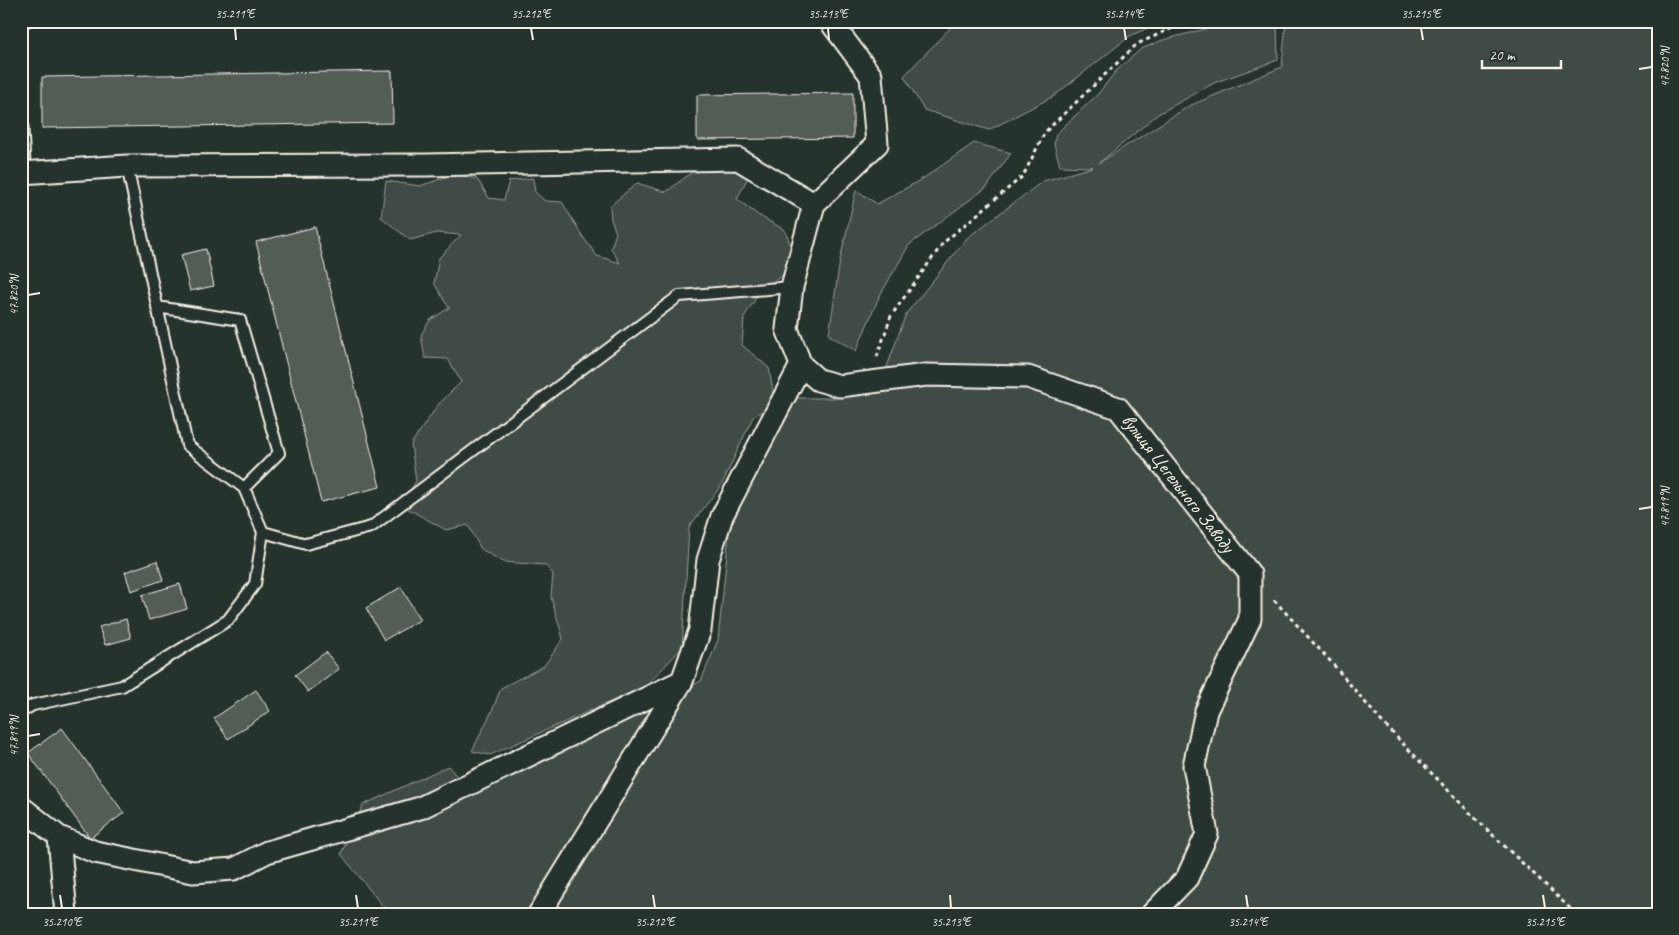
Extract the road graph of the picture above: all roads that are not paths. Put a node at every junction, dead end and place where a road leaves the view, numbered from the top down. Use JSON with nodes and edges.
{"nodes":[{"id":1,"x":21,"y":21,"type":"edge"},
{"id":2,"x":27,"y":21,"type":"edge"},
{"id":3,"x":830,"y":21,"type":"edge"},
{"id":4,"x":21,"y":104,"type":"edge"},
{"id":5,"x":126,"y":166,"type":"junction"},
{"id":6,"x":23,"y":173,"type":"edge"},
{"id":7,"x":814,"y":204,"type":"junction"},
{"id":8,"x":792,"y":287,"type":"junction"},
{"id":9,"x":157,"y":307,"type":"junction"},
{"id":10,"x":801,"y":365,"type":"junction"},
{"id":11,"x":244,"y":488,"type":"junction"},
{"id":12,"x":263,"y":532,"type":"junction"},
{"id":13,"x":682,"y":681,"type":"junction"},
{"id":14,"x":21,"y":712,"type":"edge"},
{"id":15,"x":21,"y":807,"type":"edge"},
{"id":16,"x":58,"y":837,"type":"junction"},
{"id":17,"x":66,"y":914,"type":"edge"},
{"id":18,"x":539,"y":914,"type":"edge"},
{"id":19,"x":1152,"y":914,"type":"edge"}],
"edges":[{"from":1,"to":2,"type":"lane"},
{"from":3,"to":7,"type":"street"},
{"from":4,"to":6,"type":"lane"},
{"from":5,"to":6,"type":"street"},
{"from":5,"to":7,"type":"street"},
{"from":5,"to":9,"type":"lane"},
{"from":7,"to":8,"type":"street"},
{"from":8,"to":10,"type":"street"},
{"from":8,"to":12,"type":"lane"},
{"from":9,"to":11,"type":"lane"},
{"from":9,"to":11,"type":"lane"},
{"from":10,"to":13,"type":"street"},
{"from":10,"to":19,"type":"street","name":"вулиця Цегельного Заводу"},
{"from":11,"to":12,"type":"lane"},
{"from":12,"to":14,"type":"lane"},
{"from":13,"to":16,"type":"street"},
{"from":13,"to":18,"type":"street"},
{"from":15,"to":16,"type":"street"},
{"from":16,"to":17,"type":"street"}]}
